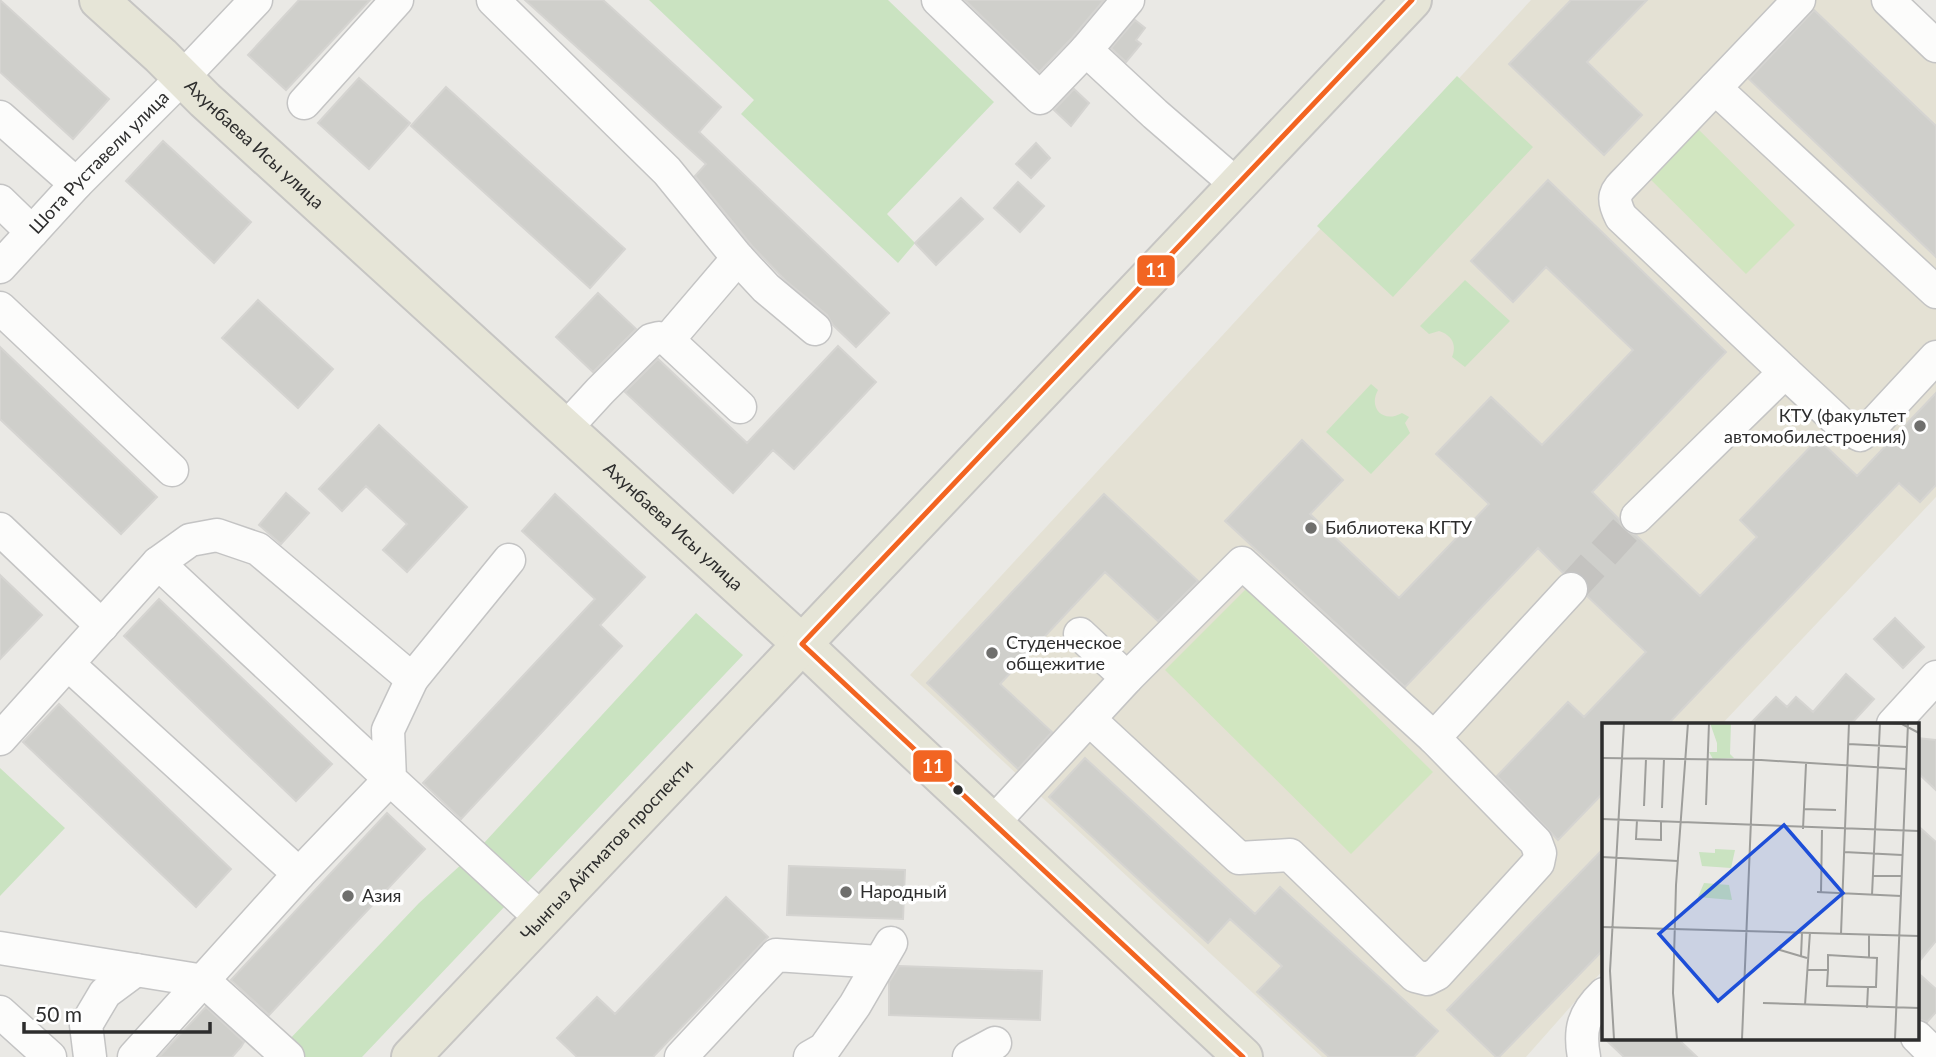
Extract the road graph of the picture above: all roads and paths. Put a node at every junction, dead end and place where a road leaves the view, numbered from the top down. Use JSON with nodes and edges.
{"nodes":[{"id":1,"x":99,"y":0,"type":"edge"},
{"id":2,"x":256,"y":0,"type":"edge"},
{"id":3,"x":397,"y":0,"type":"edge"},
{"id":4,"x":493,"y":0,"type":"edge"},
{"id":5,"x":938,"y":0,"type":"edge"},
{"id":6,"x":1128,"y":0,"type":"edge"},
{"id":7,"x":1412,"y":0,"type":"edge"},
{"id":8,"x":1799,"y":0,"type":"edge"},
{"id":9,"x":1888,"y":0,"type":"edge"},
{"id":10,"x":1936,"y":46,"type":"edge"},
{"id":11,"x":1086,"y":50,"type":"junction"},
{"id":12,"x":182,"y":78,"type":"junction"},
{"id":13,"x":1715,"y":88,"type":"junction"},
{"id":14,"x":304,"y":103,"type":"dead end"},
{"id":15,"x":0,"y":117,"type":"edge"},
{"id":16,"x":76,"y":184,"type":"junction"},
{"id":17,"x":1237,"y":185,"type":"junction"},
{"id":18,"x":0,"y":201,"type":"edge"},
{"id":19,"x":32,"y":232,"type":"junction"},
{"id":20,"x":738,"y":258,"type":"junction"},
{"id":21,"x":0,"y":267,"type":"edge"},
{"id":22,"x":1936,"y":292,"type":"edge"},
{"id":23,"x":0,"y":308,"type":"edge"},
{"id":24,"x":814,"y":329,"type":"dead end"},
{"id":25,"x":668,"y":340,"type":"junction"},
{"id":26,"x":1936,"y":357,"type":"edge"},
{"id":27,"x":1785,"y":372,"type":"junction"},
{"id":28,"x":740,"y":407,"type":"dead end"},
{"id":29,"x":566,"y":428,"type":"junction"},
{"id":30,"x":172,"y":470,"type":"dead end"},
{"id":31,"x":1637,"y":517,"type":"tunnel mouth"},
{"id":32,"x":0,"y":529,"type":"edge"},
{"id":33,"x":509,"y":560,"type":"dead end"},
{"id":34,"x":158,"y":563,"type":"junction"},
{"id":35,"x":1571,"y":589,"type":"tunnel mouth"},
{"id":36,"x":102,"y":626,"type":"junction"},
{"id":37,"x":1080,"y":634,"type":"dead end"},
{"id":38,"x":802,"y":644,"type":"junction"},
{"id":39,"x":68,"y":664,"type":"junction"},
{"id":40,"x":1936,"y":677,"type":"edge"},
{"id":41,"x":1127,"y":678,"type":"junction"},
{"id":42,"x":412,"y":679,"type":"junction"},
{"id":43,"x":1089,"y":719,"type":"junction"},
{"id":44,"x":1895,"y":723,"type":"edge"},
{"id":45,"x":1434,"y":738,"type":"junction"},
{"id":46,"x":0,"y":739,"type":"edge"},
{"id":47,"x":390,"y":779,"type":"junction"},
{"id":48,"x":992,"y":824,"type":"junction"},
{"id":49,"x":299,"y":874,"type":"junction"},
{"id":50,"x":541,"y":919,"type":"junction"},
{"id":51,"x":0,"y":948,"type":"edge"},
{"id":52,"x":136,"y":970,"type":"junction"},
{"id":53,"x":204,"y":981,"type":"junction"},
{"id":54,"x":1602,"y":996,"type":"edge"},
{"id":55,"x":0,"y":1012,"type":"edge"},
{"id":56,"x":50,"y":1057,"type":"edge"},
{"id":57,"x":90,"y":1057,"type":"edge"},
{"id":58,"x":134,"y":1057,"type":"edge"},
{"id":59,"x":288,"y":1057,"type":"edge"},
{"id":60,"x":411,"y":1057,"type":"edge"},
{"id":61,"x":681,"y":1057,"type":"edge"},
{"id":62,"x":810,"y":1057,"type":"edge"},
{"id":63,"x":1243,"y":1057,"type":"edge"},
{"id":64,"x":1584,"y":1057,"type":"edge"}],
"edges":[{"from":1,"to":12,"type":"main road","name":"Ахунбаева Исы улица"},
{"from":2,"to":12,"type":"street","name":"Шота Руставели улица"},
{"from":3,"to":14,"type":"street"},
{"from":4,"to":20,"type":"street"},
{"from":5,"to":11,"type":"street"},
{"from":6,"to":11,"type":"street"},
{"from":7,"to":17,"type":"main road","name":"Чынгыз Айтматов проспекти"},
{"from":8,"to":13,"type":"street"},
{"from":9,"to":10,"type":"street"},
{"from":11,"to":17,"type":"street"},
{"from":12,"to":16,"type":"street","name":"Шота Руставели улица"},
{"from":12,"to":29,"type":"main road","name":"Ахунбаева Исы улица"},
{"from":13,"to":22,"type":"street"},
{"from":13,"to":27,"type":"street"},
{"from":15,"to":16,"type":"street"},
{"from":16,"to":19,"type":"street","name":"Шота Руставели улица"},
{"from":17,"to":38,"type":"main road","name":"Чынгыз Айтматов проспекти"},
{"from":18,"to":19,"type":"street"},
{"from":19,"to":21,"type":"street","name":"Шота Руставели улица"},
{"from":20,"to":24,"type":"street"},
{"from":20,"to":25,"type":"street"},
{"from":23,"to":30,"type":"street"},
{"from":25,"to":28,"type":"street"},
{"from":25,"to":29,"type":"street"},
{"from":26,"to":27,"type":"street"},
{"from":27,"to":31,"type":"street"},
{"from":29,"to":38,"type":"main road","name":"Ахунбаева Исы улица"},
{"from":32,"to":36,"type":"street"},
{"from":33,"to":42,"type":"street"},
{"from":34,"to":36,"type":"street"},
{"from":34,"to":42,"type":"street"},
{"from":34,"to":47,"type":"street"},
{"from":35,"to":45,"type":"street"},
{"from":36,"to":39,"type":"street"},
{"from":37,"to":41,"type":"street"},
{"from":38,"to":48,"type":"main road","name":"Ахунбаева Исы улица"},
{"from":38,"to":50,"type":"main road","name":"Чынгыз Айтматов проспекти"},
{"from":39,"to":46,"type":"street"},
{"from":39,"to":49,"type":"street"},
{"from":40,"to":44,"type":"street"},
{"from":41,"to":43,"type":"street"},
{"from":41,"to":45,"type":"street"},
{"from":42,"to":47,"type":"street"},
{"from":43,"to":45,"type":"street"},
{"from":43,"to":48,"type":"street"},
{"from":47,"to":49,"type":"street"},
{"from":47,"to":50,"type":"street"},
{"from":48,"to":63,"type":"main road","name":"Ахунбаева Исы улица"},
{"from":49,"to":53,"type":"street"},
{"from":50,"to":60,"type":"main road","name":"Чынгыз Айтматов проспекти"},
{"from":51,"to":52,"type":"street"},
{"from":52,"to":53,"type":"street"},
{"from":52,"to":57,"type":"street"},
{"from":53,"to":58,"type":"street"},
{"from":53,"to":59,"type":"street"},
{"from":54,"to":64,"type":"street"},
{"from":55,"to":56,"type":"street"},
{"from":61,"to":62,"type":"street"}]}
